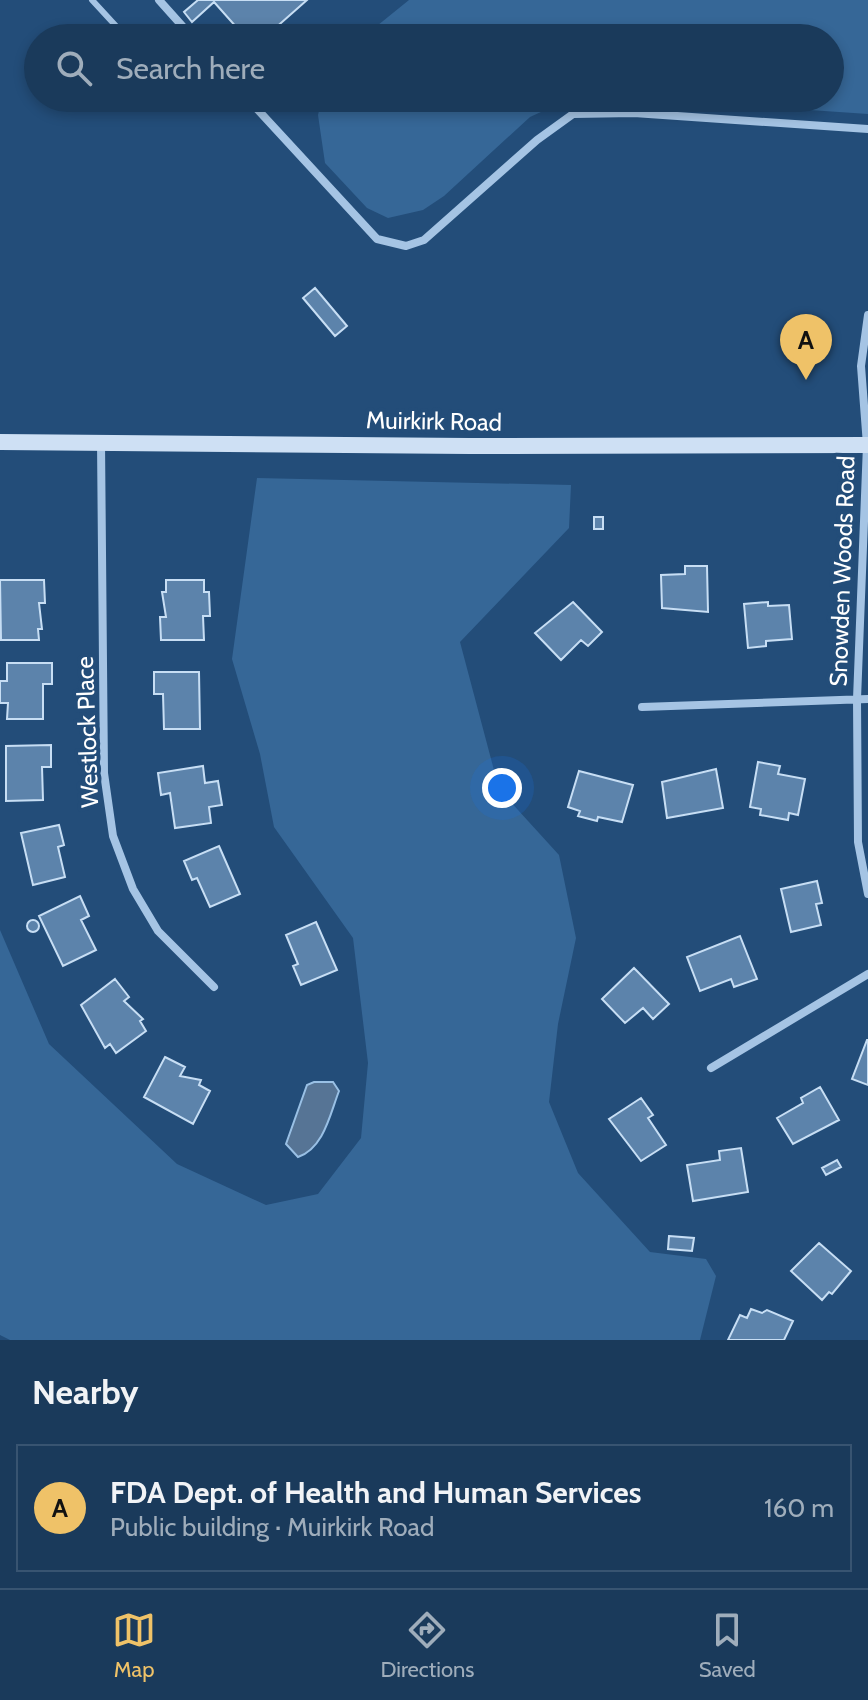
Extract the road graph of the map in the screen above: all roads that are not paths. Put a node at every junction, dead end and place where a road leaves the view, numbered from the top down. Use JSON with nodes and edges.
{"nodes":[{"id":1,"x":92,"y":0,"type":"edge"},
{"id":2,"x":159,"y":0,"type":"edge"},
{"id":3,"x":114,"y":24,"type":"edge"},
{"id":4,"x":180,"y":24,"type":"edge"},
{"id":5,"x":259,"y":112,"type":"edge"},
{"id":6,"x":868,"y":129,"type":"edge"},
{"id":7,"x":868,"y":315,"type":"edge"},
{"id":8,"x":0,"y":442,"type":"edge"},
{"id":9,"x":101,"y":442,"type":"junction"},
{"id":10,"x":868,"y":445,"type":"edge"},
{"id":11,"x":857,"y":699,"type":"junction"},
{"id":12,"x":868,"y":699,"type":"edge"},
{"id":13,"x":642,"y":707,"type":"dead end"},
{"id":14,"x":868,"y":894,"type":"edge"},
{"id":15,"x":868,"y":974,"type":"edge"},
{"id":16,"x":214,"y":987,"type":"dead end"},
{"id":17,"x":711,"y":1068,"type":"dead end"}],
"edges":[{"from":1,"to":3,"type":"lane"},
{"from":2,"to":4,"type":"street"},
{"from":5,"to":6,"type":"street"},
{"from":7,"to":10,"type":"street","name":"Snowden Woods Road"},
{"from":8,"to":9,"type":"main road","name":"Muirkirk Road"},
{"from":9,"to":10,"type":"main road","name":"Muirkirk Road"},
{"from":9,"to":16,"type":"street","name":"Westlock Place"},
{"from":10,"to":11,"type":"street","name":"Snowden Woods Road"},
{"from":11,"to":12,"type":"street","name":"Snowden Woods Road"},
{"from":11,"to":13,"type":"street"},
{"from":11,"to":14,"type":"street","name":"Snowden Woods Road"},
{"from":15,"to":17,"type":"street"}]}
